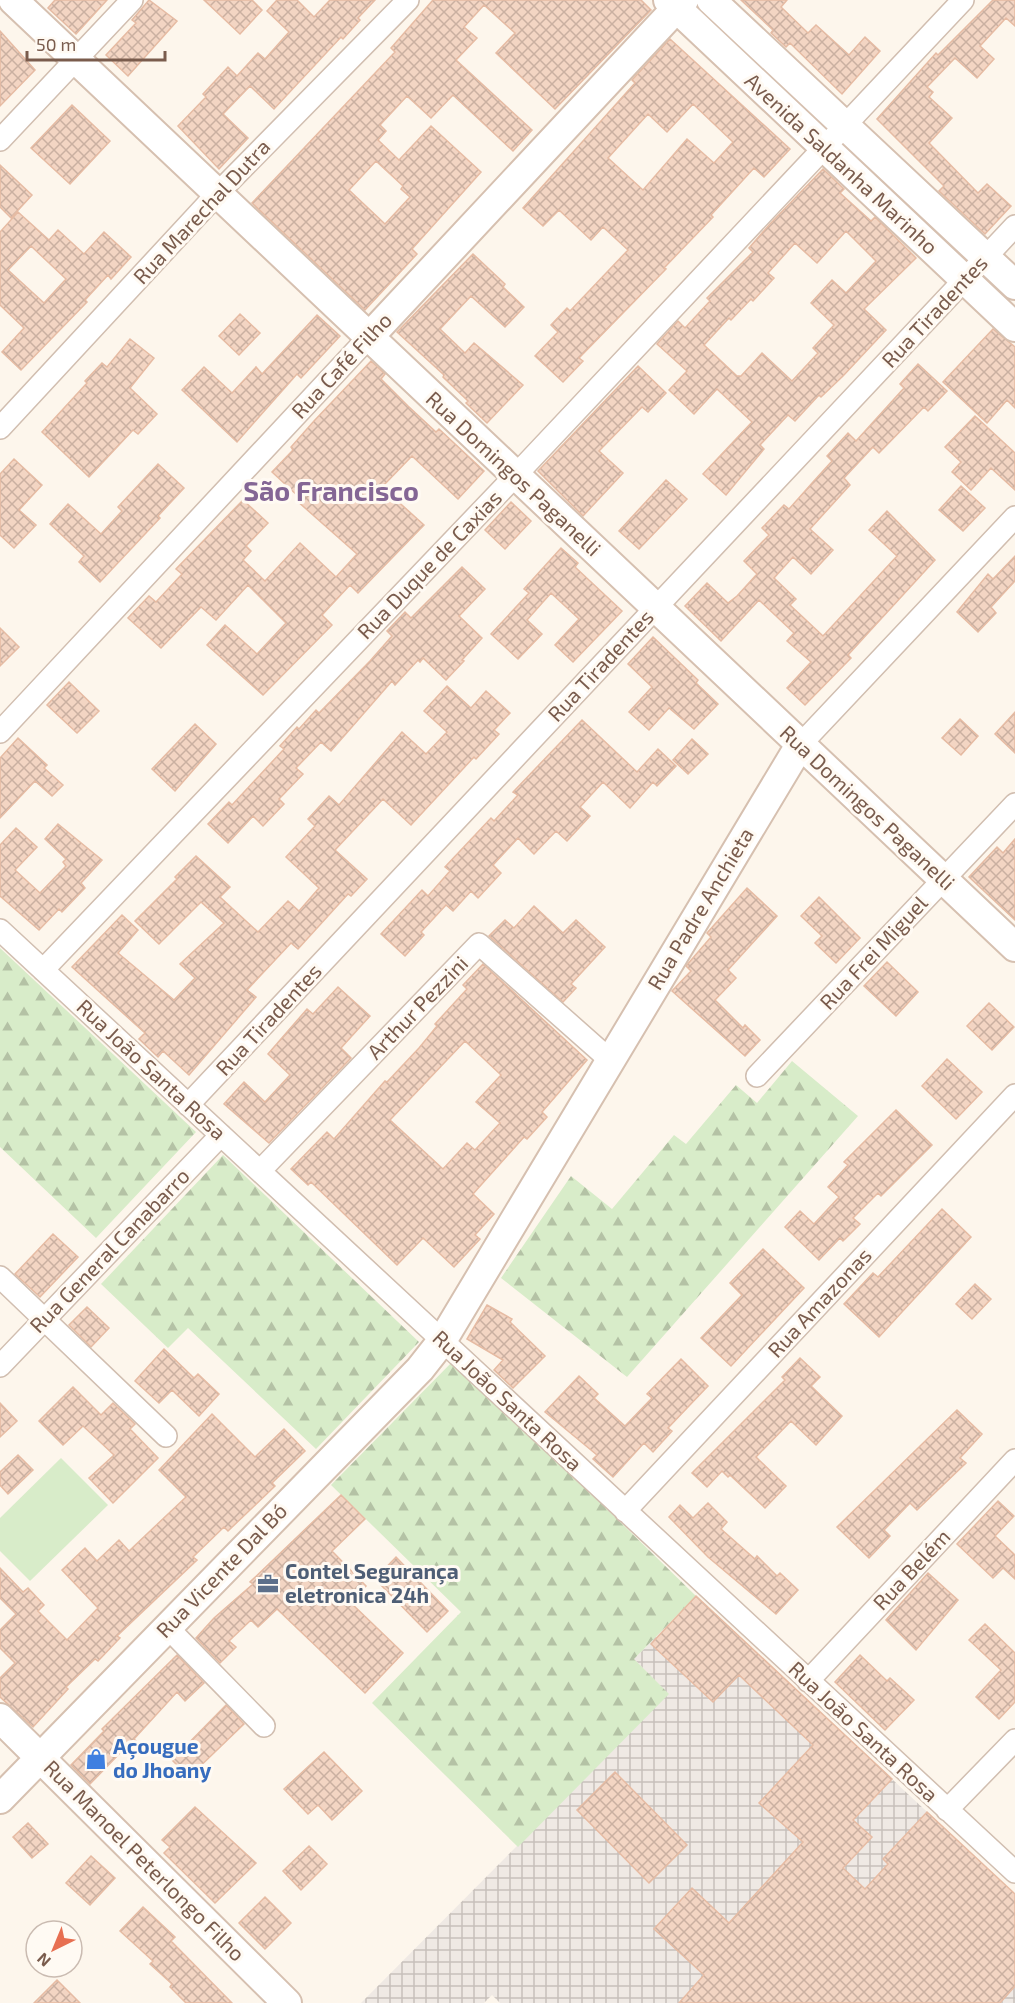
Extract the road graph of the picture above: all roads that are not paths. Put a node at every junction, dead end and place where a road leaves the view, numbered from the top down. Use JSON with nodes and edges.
{"nodes":[{"id":1,"x":13,"y":0,"type":"edge"},
{"id":2,"x":132,"y":0,"type":"edge"},
{"id":3,"x":408,"y":0,"type":"edge"},
{"id":4,"x":711,"y":0,"type":"edge"},
{"id":5,"x":963,"y":0,"type":"edge"},
{"id":6,"x":676,"y":3,"type":"edge"},
{"id":7,"x":75,"y":60,"type":"junction"},
{"id":8,"x":846,"y":125,"type":"junction"},
{"id":9,"x":0,"y":140,"type":"edge"},
{"id":10,"x":824,"y":147,"type":"junction"},
{"id":11,"x":218,"y":194,"type":"junction"},
{"id":12,"x":1015,"y":226,"type":"edge"},
{"id":13,"x":986,"y":258,"type":"junction"},
{"id":14,"x":964,"y":279,"type":"junction"},
{"id":15,"x":1015,"y":285,"type":"edge"},
{"id":16,"x":1015,"y":327,"type":"edge"},
{"id":17,"x":368,"y":338,"type":"junction"},
{"id":18,"x":0,"y":428,"type":"edge"},
{"id":19,"x":515,"y":476,"type":"junction"},
{"id":20,"x":1015,"y":518,"type":"edge"},
{"id":21,"x":655,"y":608,"type":"junction"},
{"id":22,"x":0,"y":732,"type":"edge"},
{"id":23,"x":800,"y":745,"type":"junction"},
{"id":24,"x":1015,"y":804,"type":"edge"},
{"id":25,"x":943,"y":879,"type":"junction"},
{"id":26,"x":0,"y":930,"type":"edge"},
{"id":27,"x":1015,"y":947,"type":"edge"},
{"id":28,"x":43,"y":970,"type":"junction"},
{"id":29,"x":610,"y":1060,"type":"junction"},
{"id":30,"x":757,"y":1076,"type":"dead end"},
{"id":31,"x":1015,"y":1095,"type":"edge"},
{"id":32,"x":188,"y":1105,"type":"junction"},
{"id":33,"x":221,"y":1135,"type":"junction"},
{"id":34,"x":260,"y":1171,"type":"junction"},
{"id":35,"x":0,"y":1277,"type":"edge"},
{"id":36,"x":44,"y":1320,"type":"junction"},
{"id":37,"x":442,"y":1341,"type":"junction"},
{"id":38,"x":0,"y":1366,"type":"edge"},
{"id":39,"x":166,"y":1436,"type":"dead end"},
{"id":40,"x":1015,"y":1460,"type":"edge"},
{"id":41,"x":625,"y":1511,"type":"junction"},
{"id":42,"x":166,"y":1627,"type":"junction"},
{"id":43,"x":808,"y":1681,"type":"junction"},
{"id":44,"x":0,"y":1718,"type":"edge"},
{"id":45,"x":264,"y":1726,"type":"dead end"},
{"id":46,"x":1015,"y":1740,"type":"edge"},
{"id":47,"x":40,"y":1757,"type":"junction"},
{"id":48,"x":0,"y":1799,"type":"edge"},
{"id":49,"x":947,"y":1810,"type":"junction"},
{"id":50,"x":1015,"y":1872,"type":"edge"},
{"id":51,"x":287,"y":2003,"type":"edge"}],
"edges":[{"from":1,"to":7,"type":"street","name":"Rua Domingos Paganelli"},
{"from":2,"to":7,"type":"street"},
{"from":3,"to":11,"type":"street","name":"Rua Marechal Dutra"},
{"from":4,"to":8,"type":"street","name":"Avenida Saldanha Marinho"},
{"from":5,"to":8,"type":"street","name":"Rua Duque de Caxias"},
{"from":6,"to":10,"type":"street","name":"Avenida Saldanha Marinho"},
{"from":6,"to":17,"type":"street","name":"Rua Café Filho"},
{"from":7,"to":9,"type":"street"},
{"from":7,"to":11,"type":"street","name":"Rua Domingos Paganelli"},
{"from":8,"to":10,"type":"street","name":"Rua Duque de Caxias"},
{"from":8,"to":13,"type":"street","name":"Avenida Saldanha Marinho"},
{"from":10,"to":14,"type":"street","name":"Avenida Saldanha Marinho"},
{"from":10,"to":19,"type":"street","name":"Rua Duque de Caxias"},
{"from":11,"to":17,"type":"street","name":"Rua Domingos Paganelli"},
{"from":11,"to":18,"type":"street","name":"Rua Marechal Dutra"},
{"from":12,"to":13,"type":"street","name":"Rua Tiradentes"},
{"from":13,"to":14,"type":"street","name":"Rua Tiradentes"},
{"from":13,"to":15,"type":"street","name":"Avenida Saldanha Marinho"},
{"from":14,"to":16,"type":"street","name":"Avenida Saldanha Marinho"},
{"from":14,"to":21,"type":"street","name":"Rua Tiradentes"},
{"from":17,"to":19,"type":"street","name":"Rua Domingos Paganelli"},
{"from":17,"to":22,"type":"street","name":"Rua Café Filho"},
{"from":19,"to":21,"type":"street","name":"Rua Domingos Paganelli"},
{"from":19,"to":28,"type":"street","name":"Rua Duque de Caxias"},
{"from":20,"to":23,"type":"street","name":"Rua Padre Anchieta"},
{"from":21,"to":23,"type":"street","name":"Rua Domingos Paganelli"},
{"from":21,"to":32,"type":"street","name":"Rua Tiradentes"},
{"from":23,"to":25,"type":"street","name":"Rua Domingos Paganelli"},
{"from":23,"to":29,"type":"street","name":"Rua Padre Anchieta"},
{"from":24,"to":25,"type":"street","name":"Rua Frei Miguel"},
{"from":25,"to":27,"type":"street","name":"Rua Domingos Paganelli"},
{"from":25,"to":30,"type":"street","name":"Rua Frei Miguel"},
{"from":26,"to":28,"type":"street","name":"Rua João Santa Rosa"},
{"from":28,"to":32,"type":"street","name":"Rua João Santa Rosa"},
{"from":29,"to":34,"type":"street","name":"Arthur Pezzini"},
{"from":29,"to":37,"type":"street","name":"Rua Padre Anchieta"},
{"from":31,"to":41,"type":"street","name":"Rua Amazonas"},
{"from":32,"to":33,"type":"street","name":"Rua João Santa Rosa"},
{"from":33,"to":34,"type":"street","name":"Rua João Santa Rosa"},
{"from":33,"to":36,"type":"street","name":"Rua General Canabarro"},
{"from":34,"to":37,"type":"street","name":"Rua João Santa Rosa"},
{"from":35,"to":36,"type":"street"},
{"from":36,"to":38,"type":"street","name":"Rua General Canabarro"},
{"from":36,"to":39,"type":"street"},
{"from":37,"to":41,"type":"street","name":"Rua João Santa Rosa"},
{"from":37,"to":42,"type":"street","name":"Rua Vicente Dal Bó"},
{"from":40,"to":43,"type":"street","name":"Rua Belém"},
{"from":41,"to":43,"type":"street","name":"Rua João Santa Rosa"},
{"from":42,"to":45,"type":"street"},
{"from":42,"to":47,"type":"street","name":"Rua Vicente Dal Bó"},
{"from":43,"to":49,"type":"street","name":"Rua João Santa Rosa"},
{"from":44,"to":47,"type":"street","name":"Rua Manoel Peterlongo Filho"},
{"from":46,"to":49,"type":"street"},
{"from":47,"to":48,"type":"street","name":"Rua Vicente Dal Bó"},
{"from":47,"to":51,"type":"street","name":"Rua Manoel Peterlongo Filho"},
{"from":49,"to":50,"type":"street","name":"Rua João Santa Rosa"}]}
